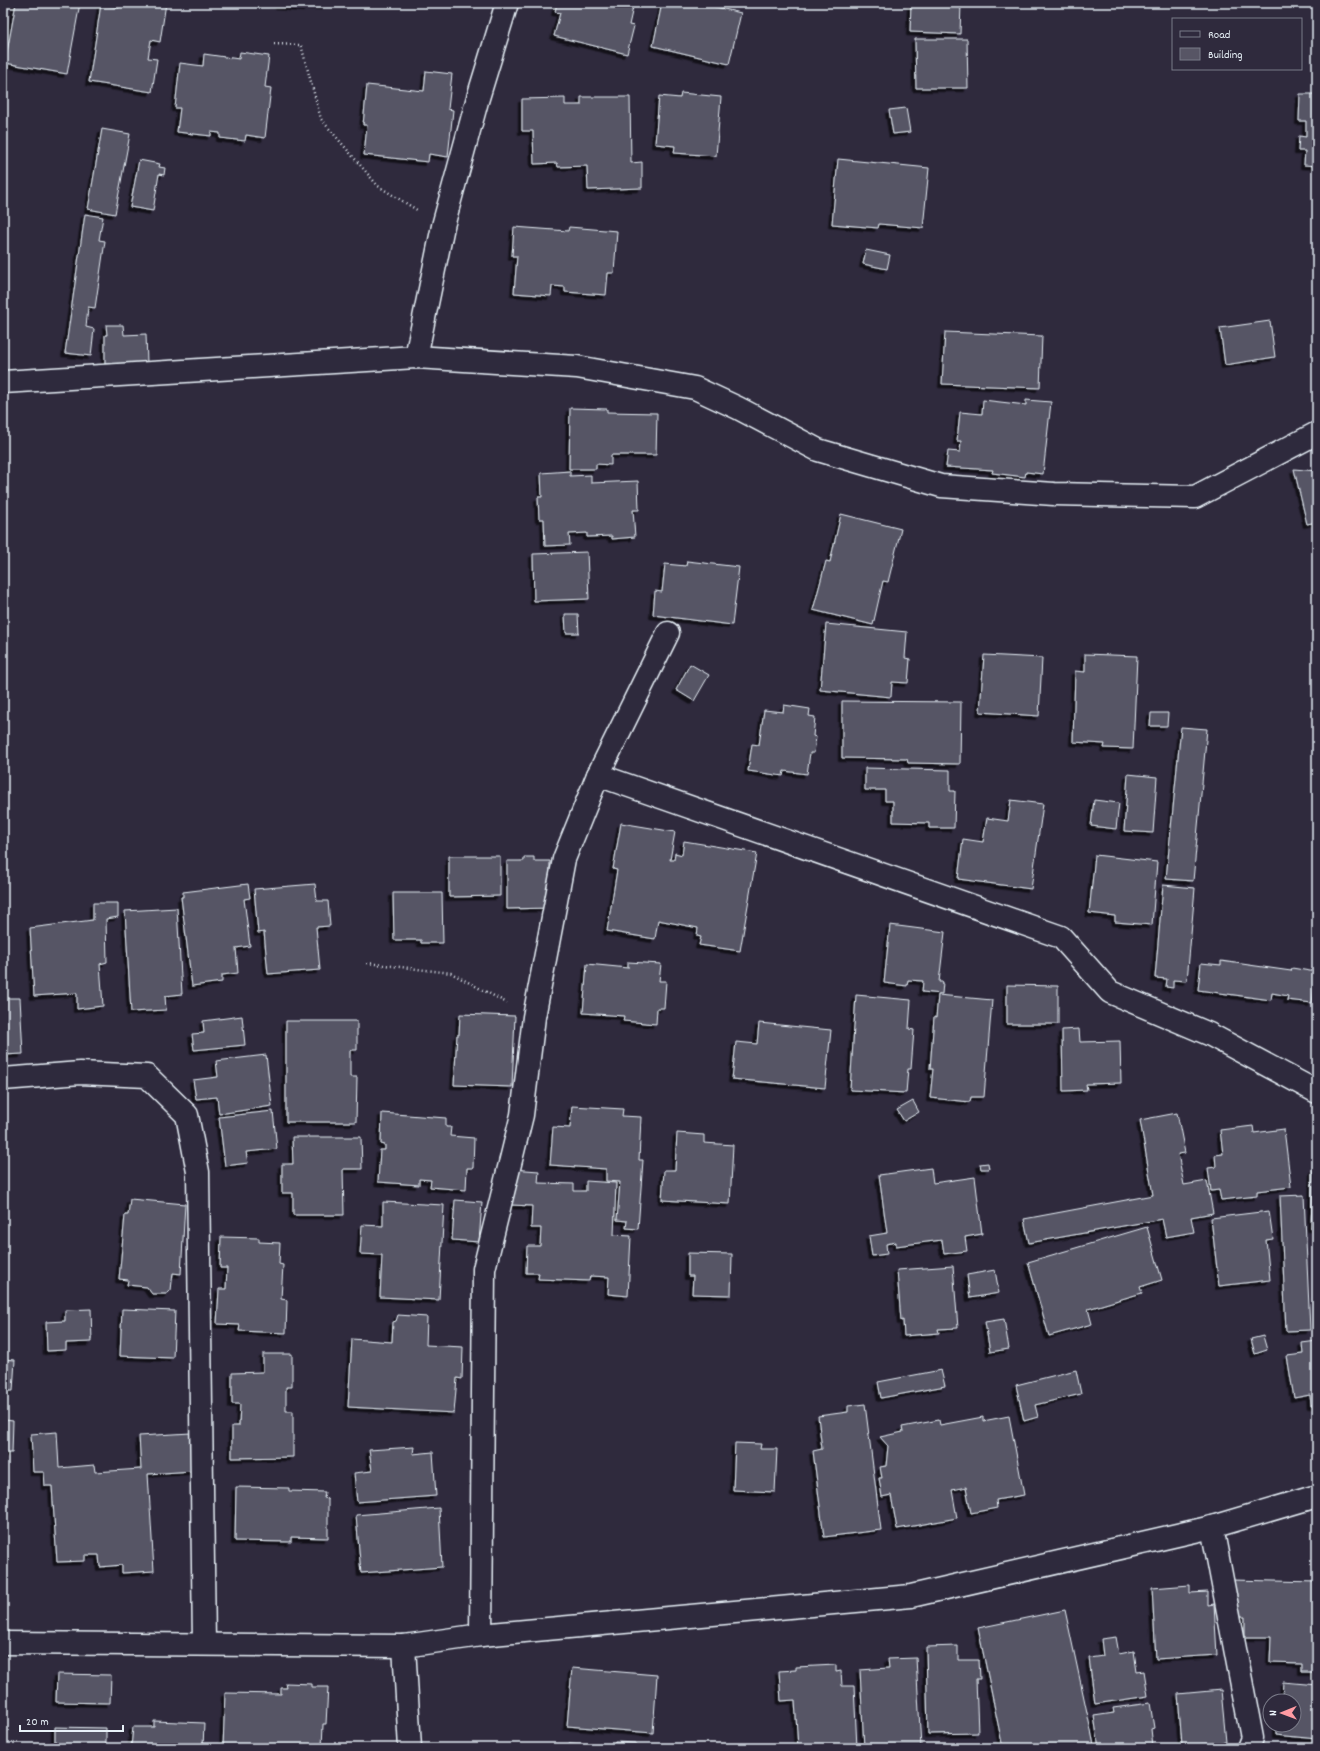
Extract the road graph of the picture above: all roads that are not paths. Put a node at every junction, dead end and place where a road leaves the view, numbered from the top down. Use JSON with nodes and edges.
{"nodes":[{"id":1,"x":507,"y":3,"type":"edge"},
{"id":2,"x":416,"y":357,"type":"junction"},
{"id":3,"x":3,"y":382,"type":"edge"},
{"id":4,"x":1317,"y":433,"type":"edge"},
{"id":5,"x":668,"y":633,"type":"dead end"},
{"id":6,"x":598,"y":775,"type":"junction"},
{"id":7,"x":3,"y":1079,"type":"edge"},
{"id":8,"x":1317,"y":1092,"type":"edge"},
{"id":9,"x":1317,"y":1496,"type":"edge"},
{"id":10,"x":1212,"y":1527,"type":"junction"},
{"id":11,"x":481,"y":1634,"type":"junction"},
{"id":12,"x":3,"y":1643,"type":"edge"},
{"id":13,"x":204,"y":1644,"type":"junction"},
{"id":14,"x":404,"y":1646,"type":"junction"},
{"id":15,"x":410,"y":1748,"type":"edge"},
{"id":16,"x":1248,"y":1748,"type":"edge"}],
"edges":[{"from":1,"to":2,"type":"street"},
{"from":2,"to":3,"type":"street"},
{"from":2,"to":4,"type":"street"},
{"from":5,"to":6,"type":"street"},
{"from":6,"to":8,"type":"street"},
{"from":6,"to":11,"type":"street"},
{"from":7,"to":13,"type":"street"},
{"from":9,"to":10,"type":"street"},
{"from":10,"to":11,"type":"street"},
{"from":10,"to":16,"type":"street"},
{"from":11,"to":14,"type":"street"},
{"from":12,"to":13,"type":"street"},
{"from":13,"to":14,"type":"street"},
{"from":14,"to":15,"type":"street"}]}
